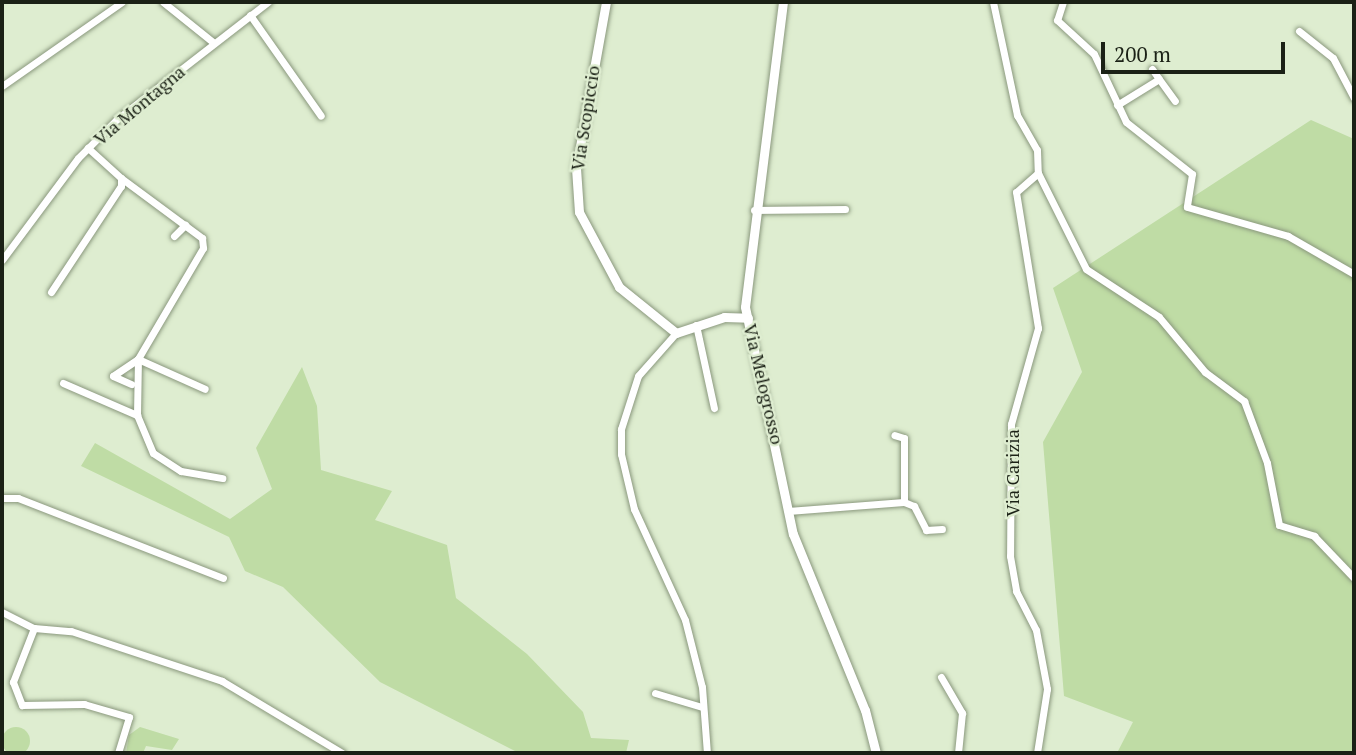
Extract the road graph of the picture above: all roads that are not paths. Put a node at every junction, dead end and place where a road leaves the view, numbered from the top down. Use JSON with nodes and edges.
{"nodes":[{"id":1,"x":122,"y":2,"type":"edge"},
{"id":2,"x":163,"y":2,"type":"edge"},
{"id":3,"x":268,"y":2,"type":"edge"},
{"id":4,"x":606,"y":2,"type":"edge"},
{"id":5,"x":783,"y":2,"type":"edge"},
{"id":6,"x":993,"y":2,"type":"edge"},
{"id":7,"x":1063,"y":2,"type":"edge"},
{"id":8,"x":250,"y":15,"type":"junction"},
{"id":9,"x":1299,"y":31,"type":"dead end"},
{"id":10,"x":214,"y":43,"type":"junction"},
{"id":11,"x":1152,"y":69,"type":"dead end"},
{"id":12,"x":1159,"y":79,"type":"junction"},
{"id":13,"x":2,"y":86,"type":"edge"},
{"id":14,"x":1354,"y":98,"type":"edge"},
{"id":15,"x":1175,"y":101,"type":"dead end"},
{"id":16,"x":1117,"y":105,"type":"junction"},
{"id":17,"x":321,"y":116,"type":"dead end"},
{"id":18,"x":88,"y":148,"type":"junction"},
{"id":19,"x":1038,"y":173,"type":"junction"},
{"id":20,"x":121,"y":177,"type":"junction"},
{"id":21,"x":845,"y":209,"type":"dead end"},
{"id":22,"x":754,"y":210,"type":"junction"},
{"id":23,"x":185,"y":225,"type":"junction"},
{"id":24,"x":174,"y":236,"type":"dead end"},
{"id":25,"x":2,"y":260,"type":"edge"},
{"id":26,"x":1354,"y":275,"type":"edge"},
{"id":27,"x":51,"y":292,"type":"dead end"},
{"id":28,"x":748,"y":318,"type":"junction"},
{"id":29,"x":696,"y":325,"type":"junction"},
{"id":30,"x":676,"y":333,"type":"junction"},
{"id":31,"x":138,"y":359,"type":"junction"},
{"id":32,"x":64,"y":383,"type":"dead end"},
{"id":33,"x":131,"y":384,"type":"dead end"},
{"id":34,"x":205,"y":389,"type":"dead end"},
{"id":35,"x":714,"y":408,"type":"dead end"},
{"id":36,"x":137,"y":415,"type":"junction"},
{"id":37,"x":894,"y":435,"type":"dead end"},
{"id":38,"x":222,"y":478,"type":"dead end"},
{"id":39,"x":2,"y":498,"type":"edge"},
{"id":40,"x":904,"y":502,"type":"junction"},
{"id":41,"x":788,"y":511,"type":"junction"},
{"id":42,"x":942,"y":529,"type":"dead end"},
{"id":43,"x":223,"y":578,"type":"dead end"},
{"id":44,"x":1354,"y":578,"type":"edge"},
{"id":45,"x":2,"y":612,"type":"edge"},
{"id":46,"x":34,"y":628,"type":"junction"},
{"id":47,"x":941,"y":677,"type":"dead end"},
{"id":48,"x":655,"y":693,"type":"dead end"},
{"id":49,"x":702,"y":706,"type":"junction"},
{"id":50,"x":118,"y":753,"type":"edge"},
{"id":51,"x":342,"y":753,"type":"edge"},
{"id":52,"x":708,"y":753,"type":"edge"},
{"id":53,"x":876,"y":753,"type":"edge"},
{"id":54,"x":958,"y":753,"type":"edge"},
{"id":55,"x":1037,"y":753,"type":"edge"}],
"edges":[{"from":1,"to":13,"type":"street"},
{"from":2,"to":10,"type":"street"},
{"from":3,"to":8,"type":"street","name":"Via Montagna"},
{"from":4,"to":30,"type":"street","name":"Via Scopiccio"},
{"from":5,"to":22,"type":"street","name":"Via Melogrosso"},
{"from":6,"to":19,"type":"street"},
{"from":7,"to":16,"type":"street"},
{"from":8,"to":10,"type":"street","name":"Via Montagna"},
{"from":8,"to":17,"type":"street"},
{"from":9,"to":14,"type":"street"},
{"from":10,"to":18,"type":"street","name":"Via Montagna"},
{"from":11,"to":12,"type":"street"},
{"from":12,"to":15,"type":"street"},
{"from":12,"to":16,"type":"street"},
{"from":16,"to":26,"type":"street"},
{"from":18,"to":20,"type":"street"},
{"from":18,"to":25,"type":"street","name":"Via Montagna"},
{"from":19,"to":44,"type":"street"},
{"from":19,"to":55,"type":"street","name":"Via Carizia"},
{"from":20,"to":23,"type":"street"},
{"from":20,"to":27,"type":"street"},
{"from":21,"to":22,"type":"street"},
{"from":22,"to":28,"type":"street","name":"Via Melogrosso"},
{"from":23,"to":24,"type":"street"},
{"from":23,"to":31,"type":"street"},
{"from":28,"to":29,"type":"street"},
{"from":28,"to":41,"type":"street","name":"Via Melogrosso"},
{"from":29,"to":30,"type":"street"},
{"from":29,"to":35,"type":"street"},
{"from":30,"to":49,"type":"street"},
{"from":31,"to":33,"type":"street"},
{"from":31,"to":34,"type":"street"},
{"from":31,"to":36,"type":"street"},
{"from":32,"to":36,"type":"street"},
{"from":36,"to":38,"type":"street"},
{"from":37,"to":40,"type":"street"},
{"from":39,"to":43,"type":"street"},
{"from":40,"to":41,"type":"street"},
{"from":40,"to":42,"type":"street"},
{"from":41,"to":53,"type":"street","name":"Via Melogrosso"},
{"from":45,"to":46,"type":"street"},
{"from":46,"to":50,"type":"street"},
{"from":46,"to":51,"type":"street"},
{"from":47,"to":54,"type":"street"},
{"from":48,"to":49,"type":"street"},
{"from":49,"to":52,"type":"street"}]}
